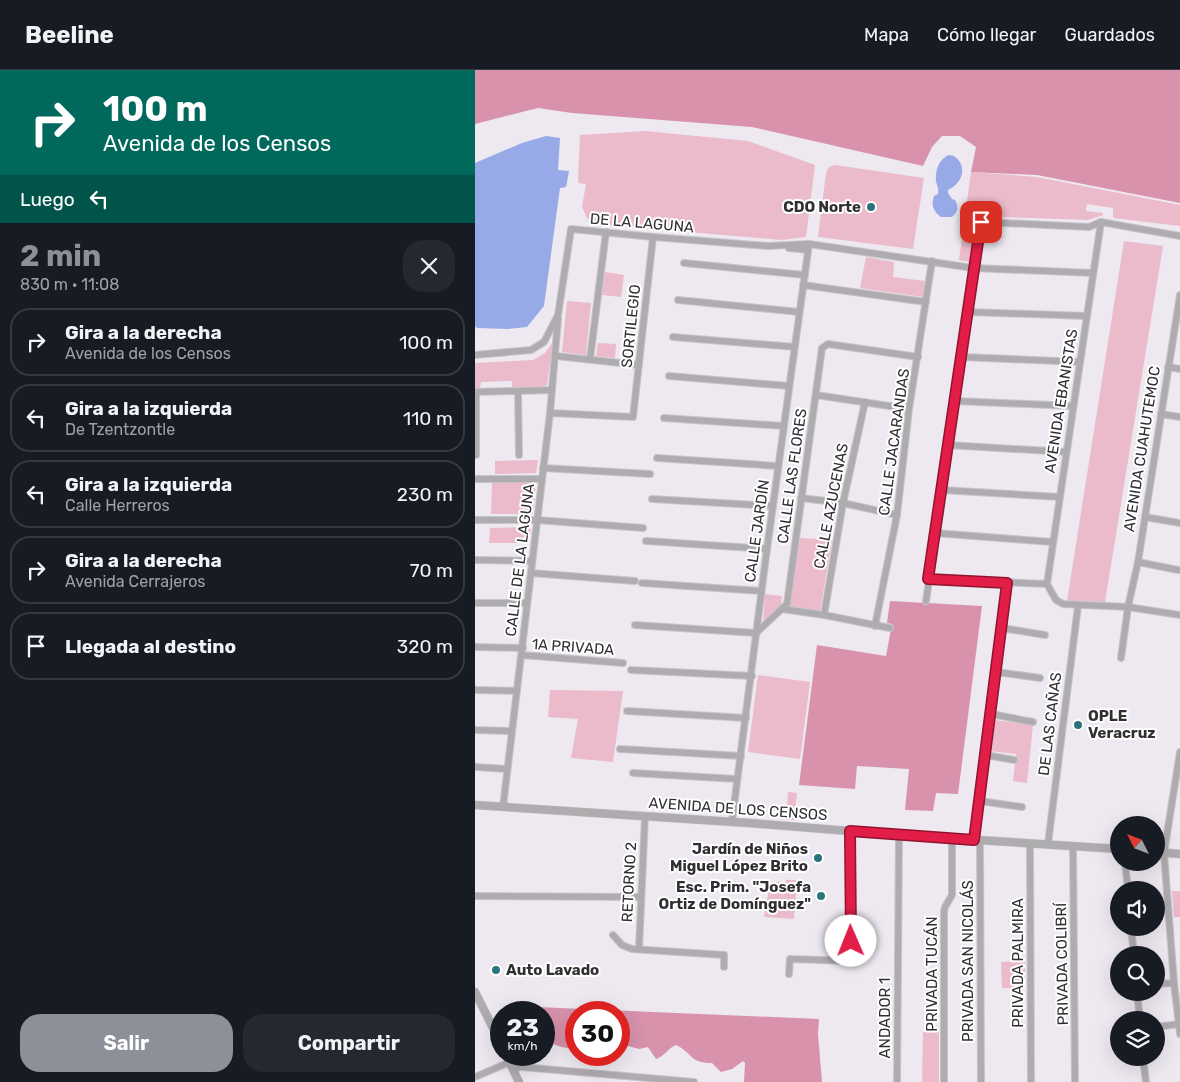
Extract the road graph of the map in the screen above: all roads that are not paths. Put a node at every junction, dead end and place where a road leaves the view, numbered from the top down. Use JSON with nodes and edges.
{"nodes":[{"id":1,"x":1101,"y":222,"type":"junction"},
{"id":2,"x":606,"y":232,"type":"junction"},
{"id":3,"x":1180,"y":236,"type":"edge"},
{"id":4,"x":653,"y":237,"type":"junction"},
{"id":5,"x":809,"y":247,"type":"junction"},
{"id":6,"x":932,"y":261,"type":"junction"},
{"id":7,"x":684,"y":263,"type":"dead end"},
{"id":8,"x":973,"y":268,"type":"junction"},
{"id":9,"x":1093,"y":273,"type":"junction"},
{"id":10,"x":805,"y":275,"type":"junction"},
{"id":11,"x":803,"y":285,"type":"junction"},
{"id":12,"x":1180,"y":295,"type":"edge"},
{"id":13,"x":678,"y":300,"type":"dead end"},
{"id":14,"x":926,"y":302,"type":"junction"},
{"id":15,"x":799,"y":312,"type":"junction"},
{"id":16,"x":968,"y":312,"type":"junction"},
{"id":17,"x":558,"y":316,"type":"junction"},
{"id":18,"x":1087,"y":316,"type":"junction"},
{"id":19,"x":1177,"y":322,"type":"edge"},
{"id":20,"x":673,"y":337,"type":"dead end"},
{"id":21,"x":795,"y":347,"type":"junction"},
{"id":22,"x":475,"y":355,"type":"edge"},
{"id":23,"x":556,"y":356,"type":"junction"},
{"id":24,"x":918,"y":357,"type":"junction"},
{"id":25,"x":962,"y":357,"type":"junction"},
{"id":26,"x":590,"y":359,"type":"junction"},
{"id":27,"x":1081,"y":362,"type":"junction"},
{"id":28,"x":639,"y":364,"type":"junction"},
{"id":29,"x":1168,"y":367,"type":"junction"},
{"id":30,"x":1180,"y":369,"type":"edge"},
{"id":31,"x":669,"y":376,"type":"dead end"},
{"id":32,"x":789,"y":386,"type":"junction"},
{"id":33,"x":551,"y":390,"type":"junction"},
{"id":34,"x":518,"y":391,"type":"junction"},
{"id":35,"x":476,"y":392,"type":"edge"},
{"id":36,"x":816,"y":395,"type":"junction"},
{"id":37,"x":955,"y":401,"type":"junction"},
{"id":38,"x":865,"y":402,"type":"junction"},
{"id":39,"x":1073,"y":406,"type":"junction"},
{"id":40,"x":909,"y":409,"type":"junction"},
{"id":41,"x":550,"y":413,"type":"junction"},
{"id":42,"x":1161,"y":414,"type":"junction"},
{"id":43,"x":664,"y":418,"type":"dead end"},
{"id":44,"x":1180,"y":418,"type":"edge"},
{"id":45,"x":784,"y":426,"type":"junction"},
{"id":46,"x":948,"y":445,"type":"junction"},
{"id":47,"x":1066,"y":452,"type":"junction"},
{"id":48,"x":476,"y":455,"type":"edge"},
{"id":49,"x":519,"y":455,"type":"dead end"},
{"id":50,"x":657,"y":458,"type":"dead end"},
{"id":51,"x":778,"y":466,"type":"junction"},
{"id":52,"x":543,"y":468,"type":"junction"},
{"id":53,"x":650,"y":474,"type":"dead end"},
{"id":54,"x":475,"y":479,"type":"edge"},
{"id":55,"x":542,"y":479,"type":"junction"},
{"id":56,"x":942,"y":490,"type":"junction"},
{"id":57,"x":1060,"y":497,"type":"junction"},
{"id":58,"x":801,"y":498,"type":"junction"},
{"id":59,"x":652,"y":499,"type":"dead end"},
{"id":60,"x":843,"y":503,"type":"junction"},
{"id":61,"x":773,"y":506,"type":"junction"},
{"id":62,"x":897,"y":515,"type":"junction"},
{"id":63,"x":1145,"y":517,"type":"junction"},
{"id":64,"x":475,"y":520,"type":"edge"},
{"id":65,"x":537,"y":520,"type":"junction"},
{"id":66,"x":1180,"y":523,"type":"edge"},
{"id":67,"x":643,"y":528,"type":"dead end"},
{"id":68,"x":935,"y":534,"type":"junction"},
{"id":69,"x":646,"y":541,"type":"dead end"},
{"id":70,"x":1052,"y":542,"type":"junction"},
{"id":71,"x":767,"y":549,"type":"junction"},
{"id":72,"x":475,"y":560,"type":"edge"},
{"id":73,"x":532,"y":561,"type":"junction"},
{"id":74,"x":1138,"y":562,"type":"junction"},
{"id":75,"x":1178,"y":570,"type":"dead end"},
{"id":76,"x":531,"y":573,"type":"junction"},
{"id":77,"x":928,"y":579,"type":"junction"},
{"id":78,"x":1007,"y":583,"type":"junction"},
{"id":79,"x":1047,"y":584,"type":"junction"},
{"id":80,"x":761,"y":591,"type":"junction"},
{"id":81,"x":925,"y":600,"type":"dead end"},
{"id":82,"x":475,"y":603,"type":"edge"},
{"id":83,"x":527,"y":604,"type":"junction"},
{"id":84,"x":1077,"y":606,"type":"junction"},
{"id":85,"x":1129,"y":607,"type":"junction"},
{"id":86,"x":782,"y":610,"type":"junction"},
{"id":87,"x":1180,"y":615,"type":"edge"},
{"id":88,"x":824,"y":616,"type":"junction"},
{"id":89,"x":635,"y":626,"type":"dead end"},
{"id":90,"x":875,"y":626,"type":"junction"},
{"id":91,"x":890,"y":628,"type":"dead end"},
{"id":92,"x":1002,"y":628,"type":"junction"},
{"id":93,"x":756,"y":633,"type":"junction"},
{"id":94,"x":1045,"y":635,"type":"dead end"},
{"id":95,"x":475,"y":647,"type":"edge"},
{"id":96,"x":522,"y":652,"type":"junction"},
{"id":97,"x":1121,"y":658,"type":"dead end"},
{"id":98,"x":623,"y":663,"type":"dead end"},
{"id":99,"x":631,"y":670,"type":"dead end"},
{"id":100,"x":997,"y":672,"type":"junction"},
{"id":101,"x":752,"y":676,"type":"junction"},
{"id":102,"x":1039,"y":678,"type":"dead end"},
{"id":103,"x":475,"y":690,"type":"edge"},
{"id":104,"x":517,"y":691,"type":"junction"},
{"id":105,"x":627,"y":710,"type":"dead end"},
{"id":106,"x":991,"y":714,"type":"junction"},
{"id":107,"x":746,"y":718,"type":"junction"},
{"id":108,"x":1033,"y":722,"type":"dead end"},
{"id":109,"x":475,"y":730,"type":"edge"},
{"id":110,"x":512,"y":731,"type":"junction"},
{"id":111,"x":620,"y":749,"type":"dead end"},
{"id":112,"x":1180,"y":752,"type":"edge"},
{"id":113,"x":986,"y":755,"type":"junction"},
{"id":114,"x":741,"y":756,"type":"junction"},
{"id":115,"x":1014,"y":760,"type":"dead end"},
{"id":116,"x":475,"y":767,"type":"edge"},
{"id":117,"x":507,"y":769,"type":"junction"},
{"id":118,"x":633,"y":773,"type":"dead end"},
{"id":119,"x":737,"y":779,"type":"junction"},
{"id":120,"x":980,"y":801,"type":"junction"},
{"id":121,"x":475,"y":805,"type":"edge"},
{"id":122,"x":503,"y":807,"type":"junction"},
{"id":123,"x":1022,"y":807,"type":"dead end"},
{"id":124,"x":645,"y":816,"type":"junction"},
{"id":125,"x":732,"y":821,"type":"junction"},
{"id":126,"x":1165,"y":827,"type":"edge"},
{"id":127,"x":850,"y":831,"type":"junction"},
{"id":128,"x":899,"y":835,"type":"junction"},
{"id":129,"x":952,"y":838,"type":"junction"},
{"id":130,"x":977,"y":840,"type":"junction"},
{"id":131,"x":1030,"y":843,"type":"junction"},
{"id":132,"x":1048,"y":844,"type":"junction"},
{"id":133,"x":1073,"y":846,"type":"junction"},
{"id":134,"x":1110,"y":848,"type":"edge"},
{"id":135,"x":1165,"y":852,"type":"edge"},
{"id":136,"x":1180,"y":854,"type":"edge"},
{"id":137,"x":1162,"y":871,"type":"edge"},
{"id":138,"x":475,"y":896,"type":"edge"},
{"id":139,"x":640,"y":897,"type":"junction"},
{"id":140,"x":613,"y":934,"type":"dead end"},
{"id":141,"x":639,"y":949,"type":"junction"},
{"id":142,"x":724,"y":967,"type":"dead end"},
{"id":143,"x":789,"y":974,"type":"dead end"},
{"id":144,"x":1174,"y":983,"type":"junction"},
{"id":145,"x":1165,"y":984,"type":"edge"},
{"id":146,"x":475,"y":992,"type":"edge"},
{"id":147,"x":490,"y":1022,"type":"edge"},
{"id":148,"x":1179,"y":1024,"type":"edge"},
{"id":149,"x":1165,"y":1026,"type":"edge"},
{"id":150,"x":1180,"y":1034,"type":"edge"},
{"id":151,"x":501,"y":1066,"type":"edge"},
{"id":152,"x":512,"y":1066,"type":"edge"},
{"id":153,"x":519,"y":1066,"type":"edge"},
{"id":154,"x":1144,"y":1066,"type":"edge"},
{"id":155,"x":475,"y":1077,"type":"edge"},
{"id":156,"x":519,"y":1082,"type":"edge"},
{"id":157,"x":694,"y":1082,"type":"edge"},
{"id":158,"x":897,"y":1082,"type":"edge"},
{"id":159,"x":944,"y":1082,"type":"edge"},
{"id":160,"x":981,"y":1082,"type":"edge"},
{"id":161,"x":1031,"y":1082,"type":"edge"},
{"id":162,"x":1075,"y":1082,"type":"edge"},
{"id":163,"x":1146,"y":1082,"type":"edge"}],
"edges":[{"from":1,"to":3,"type":"street"},
{"from":1,"to":8,"type":"street"},
{"from":1,"to":9,"type":"street","name":"AVENIDA EBANISTAS"},
{"from":2,"to":4,"type":"street","name":"DE LA LAGUNA"},
{"from":2,"to":17,"type":"street","name":"DE LA LAGUNA"},
{"from":2,"to":26,"type":"street"},
{"from":4,"to":5,"type":"street","name":"DE LA LAGUNA"},
{"from":4,"to":28,"type":"street","name":"SORTILEGIO"},
{"from":5,"to":6,"type":"street","name":"DE LA LAGUNA"},
{"from":5,"to":10,"type":"street","name":"CALLE JARDÍN"},
{"from":6,"to":8,"type":"street","name":"DE LA LAGUNA"},
{"from":6,"to":14,"type":"street","name":"CALLE JACARANDAS"},
{"from":7,"to":10,"type":"street"},
{"from":8,"to":9,"type":"street","name":"DE LA LAGUNA"},
{"from":8,"to":16,"type":"street"},
{"from":9,"to":18,"type":"street","name":"AVENIDA EBANISTAS"},
{"from":10,"to":11,"type":"street","name":"CALLE JARDÍN"},
{"from":11,"to":14,"type":"street"},
{"from":11,"to":15,"type":"street","name":"CALLE JARDÍN"},
{"from":12,"to":19,"type":"street","name":"AVENIDA CUAHUTEMOC"},
{"from":13,"to":15,"type":"street"},
{"from":14,"to":24,"type":"street","name":"CALLE JACARANDAS"},
{"from":15,"to":21,"type":"street","name":"CALLE JARDÍN"},
{"from":16,"to":18,"type":"street"},
{"from":16,"to":25,"type":"street"},
{"from":17,"to":22,"type":"street","name":"DE LA LAGUNA"},
{"from":17,"to":23,"type":"street","name":"CALLE DE LA LAGUNA"},
{"from":18,"to":27,"type":"street","name":"AVENIDA EBANISTAS"},
{"from":19,"to":29,"type":"street","name":"AVENIDA CUAHUTEMOC"},
{"from":20,"to":21,"type":"street"},
{"from":21,"to":32,"type":"street","name":"CALLE JARDÍN"},
{"from":23,"to":26,"type":"street"},
{"from":23,"to":33,"type":"street","name":"CALLE DE LA LAGUNA"},
{"from":24,"to":36,"type":"street","name":"CALLE LAS FLORES"},
{"from":24,"to":40,"type":"street","name":"CALLE JACARANDAS"},
{"from":25,"to":27,"type":"street"},
{"from":25,"to":37,"type":"street"},
{"from":26,"to":28,"type":"street"},
{"from":27,"to":39,"type":"street","name":"AVENIDA EBANISTAS"},
{"from":28,"to":41,"type":"street","name":"SORTILEGIO"},
{"from":29,"to":30,"type":"street"},
{"from":29,"to":42,"type":"street","name":"AVENIDA CUAHUTEMOC"},
{"from":31,"to":32,"type":"street"},
{"from":32,"to":45,"type":"street","name":"CALLE JARDÍN"},
{"from":33,"to":34,"type":"street"},
{"from":33,"to":41,"type":"street","name":"CALLE DE LA LAGUNA"},
{"from":34,"to":35,"type":"street"},
{"from":34,"to":49,"type":"street"},
{"from":35,"to":48,"type":"street"},
{"from":36,"to":38,"type":"street"},
{"from":36,"to":58,"type":"street","name":"CALLE LAS FLORES"},
{"from":37,"to":39,"type":"street"},
{"from":37,"to":46,"type":"street"},
{"from":38,"to":40,"type":"street"},
{"from":38,"to":60,"type":"street","name":"CALLE AZUCENAS"},
{"from":39,"to":47,"type":"street","name":"AVENIDA EBANISTAS"},
{"from":40,"to":62,"type":"street","name":"CALLE JACARANDAS"},
{"from":41,"to":52,"type":"street","name":"CALLE DE LA LAGUNA"},
{"from":42,"to":44,"type":"street"},
{"from":42,"to":63,"type":"street","name":"AVENIDA CUAHUTEMOC"},
{"from":43,"to":45,"type":"street"},
{"from":45,"to":51,"type":"street","name":"CALLE JARDÍN"},
{"from":46,"to":47,"type":"street"},
{"from":46,"to":56,"type":"street"},
{"from":47,"to":57,"type":"street","name":"AVENIDA EBANISTAS"},
{"from":50,"to":51,"type":"street"},
{"from":51,"to":61,"type":"street","name":"CALLE JARDÍN"},
{"from":52,"to":53,"type":"street"},
{"from":52,"to":55,"type":"street","name":"CALLE DE LA LAGUNA"},
{"from":54,"to":55,"type":"street"},
{"from":55,"to":65,"type":"street","name":"CALLE DE LA LAGUNA"},
{"from":56,"to":57,"type":"street"},
{"from":56,"to":68,"type":"street"},
{"from":57,"to":70,"type":"street","name":"AVENIDA EBANISTAS"},
{"from":58,"to":60,"type":"street"},
{"from":58,"to":86,"type":"street","name":"CALLE LAS FLORES"},
{"from":59,"to":61,"type":"street"},
{"from":60,"to":62,"type":"street"},
{"from":60,"to":88,"type":"street","name":"CALLE AZUCENAS"},
{"from":61,"to":71,"type":"street","name":"CALLE JARDÍN"},
{"from":62,"to":90,"type":"street","name":"CALLE JACARANDAS"},
{"from":63,"to":66,"type":"street"},
{"from":63,"to":74,"type":"street","name":"AVENIDA CUAHUTEMOC"},
{"from":64,"to":65,"type":"street"},
{"from":65,"to":67,"type":"street"},
{"from":65,"to":73,"type":"street","name":"CALLE DE LA LAGUNA"},
{"from":68,"to":70,"type":"street"},
{"from":68,"to":77,"type":"street"},
{"from":69,"to":71,"type":"street"},
{"from":70,"to":79,"type":"street","name":"AVENIDA EBANISTAS"},
{"from":71,"to":80,"type":"street","name":"CALLE JARDÍN"},
{"from":72,"to":73,"type":"street"},
{"from":73,"to":76,"type":"street","name":"CALLE DE LA LAGUNA"},
{"from":74,"to":75,"type":"street"},
{"from":74,"to":85,"type":"street","name":"AVENIDA CUAHUTEMOC"},
{"from":76,"to":80,"type":"street"},
{"from":76,"to":83,"type":"street","name":"CALLE DE LA LAGUNA"},
{"from":77,"to":78,"type":"street"},
{"from":77,"to":81,"type":"street"},
{"from":78,"to":79,"type":"street"},
{"from":78,"to":92,"type":"street","name":"PRIVADA SAN NICOLÁS"},
{"from":79,"to":84,"type":"street"},
{"from":80,"to":93,"type":"street","name":"CALLE JARDÍN"},
{"from":82,"to":83,"type":"street"},
{"from":83,"to":96,"type":"street","name":"CALLE DE LA LAGUNA"},
{"from":84,"to":85,"type":"street"},
{"from":84,"to":132,"type":"street","name":"DE LAS CAÑAS"},
{"from":85,"to":87,"type":"street"},
{"from":85,"to":97,"type":"street","name":"AVENIDA CUAHUTEMOC"},
{"from":86,"to":88,"type":"street"},
{"from":86,"to":93,"type":"street"},
{"from":88,"to":90,"type":"street"},
{"from":89,"to":93,"type":"street"},
{"from":90,"to":91,"type":"street"},
{"from":92,"to":94,"type":"street"},
{"from":92,"to":100,"type":"street","name":"PRIVADA SAN NICOLÁS"},
{"from":93,"to":101,"type":"street","name":"CALLE JARDÍN"},
{"from":95,"to":96,"type":"street","name":"1A PRIVADA"},
{"from":96,"to":98,"type":"street","name":"1A PRIVADA"},
{"from":96,"to":104,"type":"street","name":"CALLE DE LA LAGUNA"},
{"from":99,"to":101,"type":"street"},
{"from":100,"to":102,"type":"street"},
{"from":100,"to":106,"type":"street","name":"PRIVADA SAN NICOLÁS"},
{"from":101,"to":107,"type":"street","name":"CALLE JARDÍN"},
{"from":103,"to":104,"type":"street"},
{"from":104,"to":110,"type":"street","name":"CALLE DE LA LAGUNA"},
{"from":105,"to":107,"type":"street"},
{"from":106,"to":108,"type":"street"},
{"from":106,"to":113,"type":"street","name":"PRIVADA SAN NICOLÁS"},
{"from":107,"to":114,"type":"street","name":"CALLE JARDÍN"},
{"from":109,"to":110,"type":"street"},
{"from":110,"to":117,"type":"street","name":"CALLE DE LA LAGUNA"},
{"from":111,"to":114,"type":"street"},
{"from":112,"to":126,"type":"street"},
{"from":113,"to":115,"type":"street"},
{"from":113,"to":120,"type":"street","name":"PRIVADA SAN NICOLÁS"},
{"from":114,"to":119,"type":"street","name":"CALLE JARDÍN"},
{"from":116,"to":117,"type":"street"},
{"from":117,"to":122,"type":"street","name":"CALLE DE LA LAGUNA"},
{"from":118,"to":119,"type":"street"},
{"from":119,"to":125,"type":"street","name":"CALLE JARDÍN"},
{"from":120,"to":123,"type":"street"},
{"from":120,"to":130,"type":"street","name":"PRIVADA SAN NICOLÁS"},
{"from":121,"to":122,"type":"street","name":"AVENIDA DE LOS CENSOS"},
{"from":122,"to":124,"type":"street","name":"AVENIDA DE LOS CENSOS"},
{"from":124,"to":125,"type":"street","name":"AVENIDA DE LOS CENSOS"},
{"from":124,"to":139,"type":"street","name":"RETORNO 2"},
{"from":125,"to":127,"type":"street","name":"AVENIDA DE LOS CENSOS"},
{"from":127,"to":128,"type":"street","name":"AVENIDA DE LOS CENSOS"},
{"from":127,"to":143,"type":"street"},
{"from":128,"to":129,"type":"street","name":"AVENIDA DE LOS CENSOS"},
{"from":128,"to":158,"type":"street","name":"ANDADOR 1"},
{"from":129,"to":130,"type":"street","name":"AVENIDA DE LOS CENSOS"},
{"from":129,"to":159,"type":"street","name":"PRIVADA TUCÁN"},
{"from":130,"to":131,"type":"street","name":"AVENIDA DE LOS CENSOS"},
{"from":130,"to":160,"type":"street","name":"PRIVADA SAN NICOLÁS"},
{"from":131,"to":132,"type":"street","name":"AVENIDA DE LOS CENSOS"},
{"from":131,"to":161,"type":"street","name":"PRIVADA PALMIRA"},
{"from":132,"to":133,"type":"street","name":"AVENIDA DE LOS CENSOS"},
{"from":133,"to":134,"type":"street","name":"AVENIDA DE LOS CENSOS"},
{"from":133,"to":162,"type":"street","name":"PRIVADA COLIBRÍ"},
{"from":135,"to":136,"type":"street"},
{"from":137,"to":144,"type":"street"},
{"from":138,"to":139,"type":"street"},
{"from":139,"to":141,"type":"street","name":"RETORNO 2"},
{"from":140,"to":141,"type":"street"},
{"from":141,"to":142,"type":"street"},
{"from":144,"to":145,"type":"street"},
{"from":144,"to":148,"type":"street"},
{"from":146,"to":147,"type":"street"},
{"from":148,"to":149,"type":"street"},
{"from":148,"to":150,"type":"street"},
{"from":151,"to":155,"type":"street"},
{"from":152,"to":156,"type":"street"},
{"from":153,"to":157,"type":"street"},
{"from":154,"to":163,"type":"street"}]}
